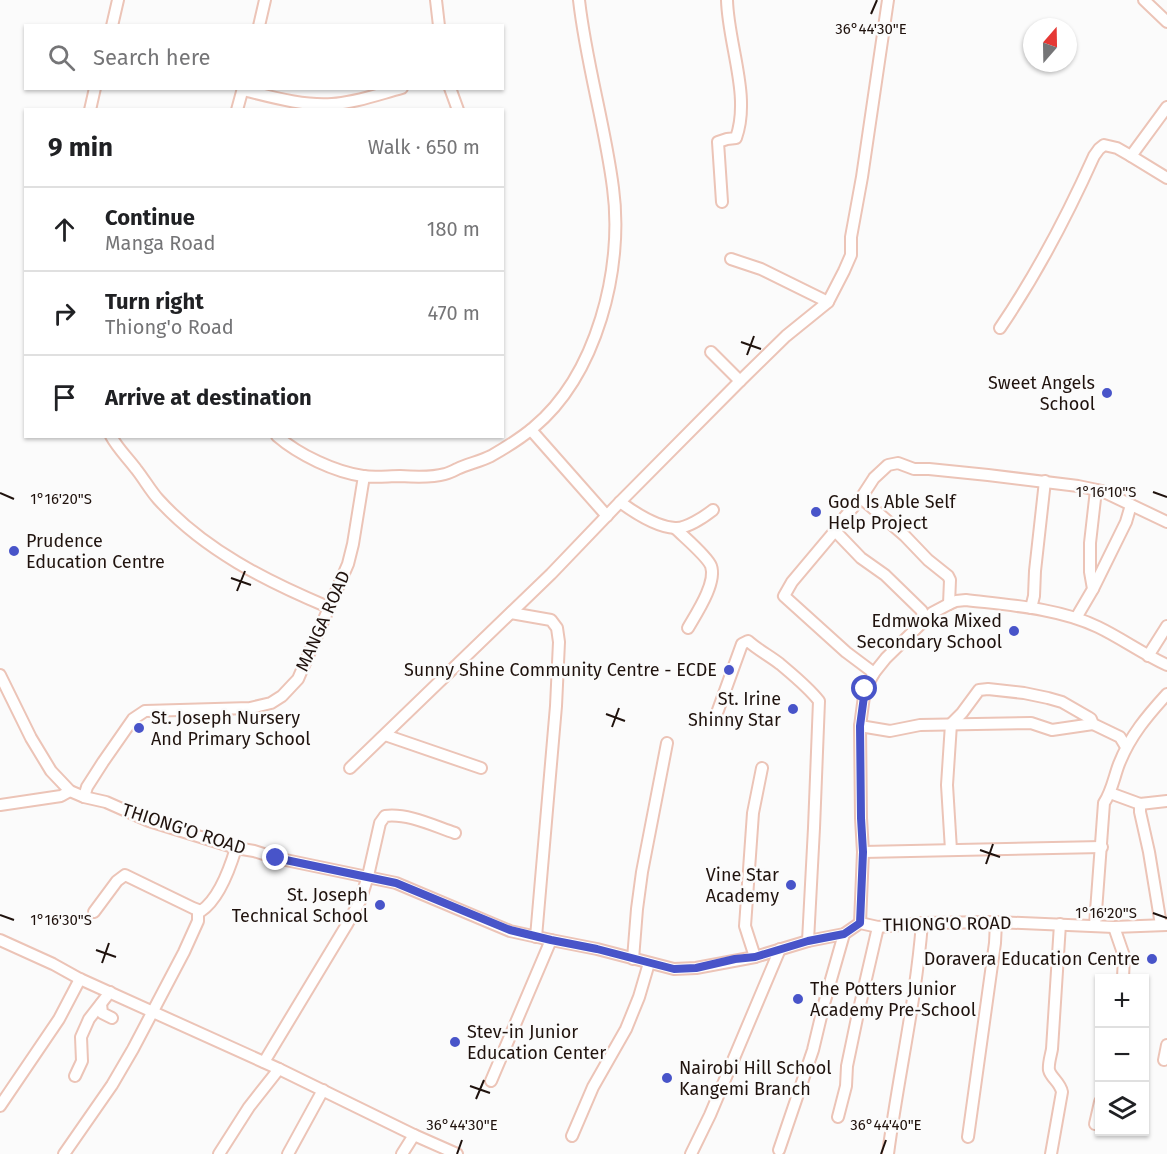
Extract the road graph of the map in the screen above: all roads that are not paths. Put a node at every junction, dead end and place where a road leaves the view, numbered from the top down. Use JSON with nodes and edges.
{"nodes":[{"id":1,"x":118,"y":0,"type":"edge"},
{"id":2,"x":265,"y":0,"type":"edge"},
{"id":3,"x":436,"y":0,"type":"edge"},
{"id":4,"x":579,"y":0,"type":"edge"},
{"id":5,"x":727,"y":0,"type":"edge"},
{"id":6,"x":888,"y":0,"type":"edge"},
{"id":7,"x":1144,"y":0,"type":"edge"},
{"id":8,"x":1167,"y":22,"type":"edge"},
{"id":9,"x":112,"y":24,"type":"edge"},
{"id":10,"x":259,"y":24,"type":"edge"},
{"id":11,"x":439,"y":24,"type":"edge"},
{"id":12,"x":95,"y":90,"type":"edge"},
{"id":13,"x":243,"y":90,"type":"edge"},
{"id":14,"x":246,"y":90,"type":"edge"},
{"id":15,"x":395,"y":90,"type":"edge"},
{"id":16,"x":451,"y":90,"type":"edge"},
{"id":17,"x":334,"y":107,"type":"edge"},
{"id":18,"x":1167,"y":107,"type":"edge"},
{"id":19,"x":90,"y":108,"type":"edge"},
{"id":20,"x":238,"y":108,"type":"edge"},
{"id":21,"x":457,"y":108,"type":"edge"},
{"id":22,"x":1156,"y":122,"type":"junction"},
{"id":23,"x":1167,"y":129,"type":"edge"},
{"id":24,"x":1131,"y":156,"type":"junction"},
{"id":25,"x":1167,"y":178,"type":"edge"},
{"id":26,"x":722,"y":202,"type":"dead end"},
{"id":27,"x":731,"y":260,"type":"dead end"},
{"id":28,"x":828,"y":302,"type":"junction"},
{"id":29,"x":1000,"y":328,"type":"dead end"},
{"id":30,"x":711,"y":352,"type":"dead end"},
{"id":31,"x":740,"y":381,"type":"junction"},
{"id":32,"x":531,"y":430,"type":"junction"},
{"id":33,"x":112,"y":438,"type":"edge"},
{"id":34,"x":279,"y":438,"type":"edge"},
{"id":35,"x":364,"y":476,"type":"junction"},
{"id":36,"x":1046,"y":482,"type":"junction"},
{"id":37,"x":1096,"y":490,"type":"junction"},
{"id":38,"x":861,"y":498,"type":"junction"},
{"id":39,"x":620,"y":502,"type":"junction"},
{"id":40,"x":1131,"y":505,"type":"junction"},
{"id":41,"x":712,"y":510,"type":"dead end"},
{"id":42,"x":607,"y":516,"type":"junction"},
{"id":43,"x":1167,"y":522,"type":"edge"},
{"id":44,"x":837,"y":526,"type":"junction"},
{"id":45,"x":675,"y":528,"type":"junction"},
{"id":46,"x":1093,"y":589,"type":"junction"},
{"id":47,"x":949,"y":604,"type":"junction"},
{"id":48,"x":328,"y":607,"type":"junction"},
{"id":49,"x":1031,"y":608,"type":"junction"},
{"id":50,"x":511,"y":613,"type":"junction"},
{"id":51,"x":1076,"y":618,"type":"junction"},
{"id":52,"x":923,"y":621,"type":"junction"},
{"id":53,"x":1167,"y":626,"type":"edge"},
{"id":54,"x":688,"y":628,"type":"dead end"},
{"id":55,"x":1148,"y":656,"type":"junction"},
{"id":56,"x":1167,"y":665,"type":"edge"},
{"id":57,"x":874,"y":673,"type":"junction"},
{"id":58,"x":1,"y":679,"type":"edge"},
{"id":59,"x":1167,"y":694,"type":"edge"},
{"id":60,"x":717,"y":713,"type":"dead end"},
{"id":61,"x":951,"y":724,"type":"junction"},
{"id":62,"x":1093,"y":724,"type":"junction"},
{"id":63,"x":860,"y":726,"type":"junction"},
{"id":64,"x":385,"y":735,"type":"junction"},
{"id":65,"x":667,"y":743,"type":"dead end"},
{"id":66,"x":1126,"y":747,"type":"junction"},
{"id":67,"x":350,"y":768,"type":"dead end"},
{"id":68,"x":481,"y":768,"type":"dead end"},
{"id":69,"x":762,"y":768,"type":"dead end"},
{"id":70,"x":70,"y":790,"type":"junction"},
{"id":71,"x":1110,"y":793,"type":"junction"},
{"id":72,"x":84,"y":797,"type":"junction"},
{"id":73,"x":1167,"y":801,"type":"edge"},
{"id":74,"x":1140,"y":804,"type":"junction"},
{"id":75,"x":0,"y":805,"type":"edge"},
{"id":76,"x":455,"y":833,"type":"dead end"},
{"id":77,"x":1102,"y":847,"type":"junction"},
{"id":78,"x":236,"y":848,"type":"junction"},
{"id":79,"x":951,"y":850,"type":"junction"},
{"id":80,"x":863,"y":852,"type":"junction"},
{"id":81,"x":368,"y":876,"type":"junction"},
{"id":82,"x":198,"y":910,"type":"junction"},
{"id":83,"x":94,"y":912,"type":"dead end"},
{"id":84,"x":996,"y":922,"type":"junction"},
{"id":85,"x":860,"y":923,"type":"junction"},
{"id":86,"x":922,"y":923,"type":"junction"},
{"id":87,"x":1060,"y":924,"type":"junction"},
{"id":88,"x":1095,"y":925,"type":"junction"},
{"id":89,"x":1164,"y":925,"type":"edge"},
{"id":90,"x":878,"y":927,"type":"junction"},
{"id":91,"x":1114,"y":927,"type":"junction"},
{"id":92,"x":844,"y":934,"type":"junction"},
{"id":93,"x":536,"y":937,"type":"junction"},
{"id":94,"x":0,"y":940,"type":"edge"},
{"id":95,"x":551,"y":940,"type":"junction"},
{"id":96,"x":808,"y":941,"type":"junction"},
{"id":97,"x":780,"y":949,"type":"junction"},
{"id":98,"x":755,"y":957,"type":"junction"},
{"id":99,"x":633,"y":959,"type":"junction"},
{"id":100,"x":649,"y":963,"type":"junction"},
{"id":101,"x":1123,"y":974,"type":"edge"},
{"id":102,"x":80,"y":978,"type":"junction"},
{"id":103,"x":110,"y":992,"type":"junction"},
{"id":104,"x":101,"y":1004,"type":"junction"},
{"id":105,"x":153,"y":1012,"type":"junction"},
{"id":106,"x":112,"y":1018,"type":"dead end"},
{"id":107,"x":1167,"y":1045,"type":"edge"},
{"id":108,"x":1164,"y":1060,"type":"dead end"},
{"id":109,"x":264,"y":1062,"type":"junction"},
{"id":110,"x":279,"y":1068,"type":"junction"},
{"id":111,"x":75,"y":1076,"type":"dead end"},
{"id":112,"x":491,"y":1081,"type":"dead end"},
{"id":113,"x":323,"y":1090,"type":"junction"},
{"id":114,"x":0,"y":1106,"type":"edge"},
{"id":115,"x":838,"y":1117,"type":"dead end"},
{"id":116,"x":414,"y":1135,"type":"junction"},
{"id":117,"x":572,"y":1136,"type":"dead end"},
{"id":118,"x":968,"y":1137,"type":"dead end"},
{"id":119,"x":779,"y":1150,"type":"dead end"},
{"id":120,"x":64,"y":1154,"type":"edge"},
{"id":121,"x":219,"y":1154,"type":"edge"},
{"id":122,"x":288,"y":1154,"type":"edge"},
{"id":123,"x":402,"y":1154,"type":"edge"},
{"id":124,"x":458,"y":1154,"type":"edge"},
{"id":125,"x":691,"y":1154,"type":"edge"},
{"id":126,"x":888,"y":1154,"type":"edge"},
{"id":127,"x":1051,"y":1154,"type":"edge"}],
"edges":[{"from":1,"to":9,"type":"street"},
{"from":2,"to":10,"type":"street"},
{"from":3,"to":11,"type":"street"},
{"from":4,"to":32,"type":"street"},
{"from":5,"to":26,"type":"street"},
{"from":6,"to":28,"type":"street"},
{"from":7,"to":8,"type":"street"},
{"from":12,"to":19,"type":"street"},
{"from":13,"to":20,"type":"street"},
{"from":14,"to":17,"type":"street"},
{"from":15,"to":17,"type":"street"},
{"from":16,"to":21,"type":"street"},
{"from":18,"to":22,"type":"street"},
{"from":22,"to":23,"type":"street"},
{"from":22,"to":24,"type":"street"},
{"from":24,"to":25,"type":"street"},
{"from":24,"to":29,"type":"street"},
{"from":27,"to":28,"type":"street"},
{"from":28,"to":31,"type":"street"},
{"from":30,"to":31,"type":"street"},
{"from":31,"to":39,"type":"street"},
{"from":32,"to":35,"type":"street"},
{"from":32,"to":42,"type":"street"},
{"from":33,"to":48,"type":"street"},
{"from":34,"to":35,"type":"street"},
{"from":35,"to":48,"type":"street","name":"MANGA ROAD"},
{"from":36,"to":37,"type":"street"},
{"from":36,"to":38,"type":"street"},
{"from":36,"to":49,"type":"street"},
{"from":37,"to":40,"type":"street"},
{"from":37,"to":46,"type":"street"},
{"from":38,"to":44,"type":"street"},
{"from":38,"to":47,"type":"street"},
{"from":39,"to":42,"type":"street"},
{"from":39,"to":45,"type":"street"},
{"from":40,"to":43,"type":"street"},
{"from":40,"to":46,"type":"street"},
{"from":41,"to":45,"type":"street"},
{"from":42,"to":50,"type":"street"},
{"from":44,"to":52,"type":"street"},
{"from":44,"to":57,"type":"street"},
{"from":45,"to":54,"type":"street"},
{"from":46,"to":51,"type":"street"},
{"from":47,"to":49,"type":"street"},
{"from":47,"to":52,"type":"street"},
{"from":48,"to":72,"type":"street","name":"MANGA ROAD"},
{"from":49,"to":51,"type":"street"},
{"from":50,"to":64,"type":"street"},
{"from":50,"to":93,"type":"street"},
{"from":51,"to":55,"type":"street"},
{"from":52,"to":57,"type":"street"},
{"from":53,"to":55,"type":"street"},
{"from":55,"to":56,"type":"street"},
{"from":57,"to":63,"type":"street"},
{"from":58,"to":70,"type":"street","name":"THIONG'O ROAD"},
{"from":59,"to":66,"type":"street"},
{"from":60,"to":96,"type":"street"},
{"from":61,"to":62,"type":"street"},
{"from":61,"to":62,"type":"street"},
{"from":61,"to":63,"type":"street"},
{"from":61,"to":79,"type":"street"},
{"from":62,"to":66,"type":"street"},
{"from":63,"to":80,"type":"street"},
{"from":64,"to":67,"type":"street"},
{"from":64,"to":68,"type":"street"},
{"from":65,"to":99,"type":"street"},
{"from":66,"to":71,"type":"street"},
{"from":69,"to":98,"type":"street"},
{"from":70,"to":72,"type":"street","name":"THIONG'O ROAD"},
{"from":70,"to":75,"type":"street"},
{"from":71,"to":74,"type":"street"},
{"from":71,"to":77,"type":"street"},
{"from":72,"to":78,"type":"street","name":"THIONG'O ROAD"},
{"from":73,"to":74,"type":"street"},
{"from":74,"to":89,"type":"street"},
{"from":76,"to":81,"type":"street"},
{"from":77,"to":79,"type":"street"},
{"from":77,"to":88,"type":"street"},
{"from":78,"to":81,"type":"street","name":"THIONG'O ROAD"},
{"from":78,"to":82,"type":"street"},
{"from":79,"to":80,"type":"street"},
{"from":80,"to":85,"type":"street"},
{"from":81,"to":93,"type":"street","name":"THIONG'O ROAD"},
{"from":81,"to":109,"type":"street"},
{"from":82,"to":83,"type":"street"},
{"from":82,"to":105,"type":"street"},
{"from":84,"to":86,"type":"street","name":"THIONG'O ROAD"},
{"from":84,"to":87,"type":"street","name":"THIONG'O ROAD"},
{"from":84,"to":118,"type":"street"},
{"from":85,"to":90,"type":"street","name":"THIONG'O ROAD"},
{"from":85,"to":92,"type":"street","name":"THIONG'O ROAD"},
{"from":86,"to":90,"type":"street","name":"THIONG'O ROAD"},
{"from":86,"to":126,"type":"street"},
{"from":87,"to":88,"type":"street","name":"THIONG'O ROAD"},
{"from":87,"to":127,"type":"street"},
{"from":88,"to":91,"type":"street","name":"THIONG'O ROAD"},
{"from":89,"to":91,"type":"street","name":"THIONG'O ROAD"},
{"from":90,"to":115,"type":"street"},
{"from":91,"to":101,"type":"street"},
{"from":92,"to":96,"type":"street","name":"THIONG'O ROAD"},
{"from":92,"to":119,"type":"street"},
{"from":93,"to":95,"type":"street","name":"THIONG'O ROAD"},
{"from":94,"to":102,"type":"street"},
{"from":95,"to":99,"type":"street","name":"THIONG'O ROAD"},
{"from":95,"to":112,"type":"street"},
{"from":96,"to":97,"type":"street","name":"THIONG'O ROAD"},
{"from":97,"to":98,"type":"street","name":"THIONG'O ROAD"},
{"from":97,"to":125,"type":"street"},
{"from":98,"to":100,"type":"street","name":"THIONG'O ROAD"},
{"from":99,"to":100,"type":"street","name":"THIONG'O ROAD"},
{"from":100,"to":117,"type":"street"},
{"from":102,"to":103,"type":"street"},
{"from":102,"to":114,"type":"street"},
{"from":103,"to":104,"type":"street"},
{"from":103,"to":105,"type":"street"},
{"from":104,"to":106,"type":"street"},
{"from":104,"to":111,"type":"street"},
{"from":105,"to":109,"type":"street"},
{"from":105,"to":120,"type":"street"},
{"from":107,"to":108,"type":"street"},
{"from":109,"to":110,"type":"street"},
{"from":110,"to":113,"type":"street"},
{"from":110,"to":121,"type":"street"},
{"from":113,"to":116,"type":"street"},
{"from":113,"to":122,"type":"street"},
{"from":116,"to":123,"type":"street"},
{"from":116,"to":124,"type":"street"}]}
